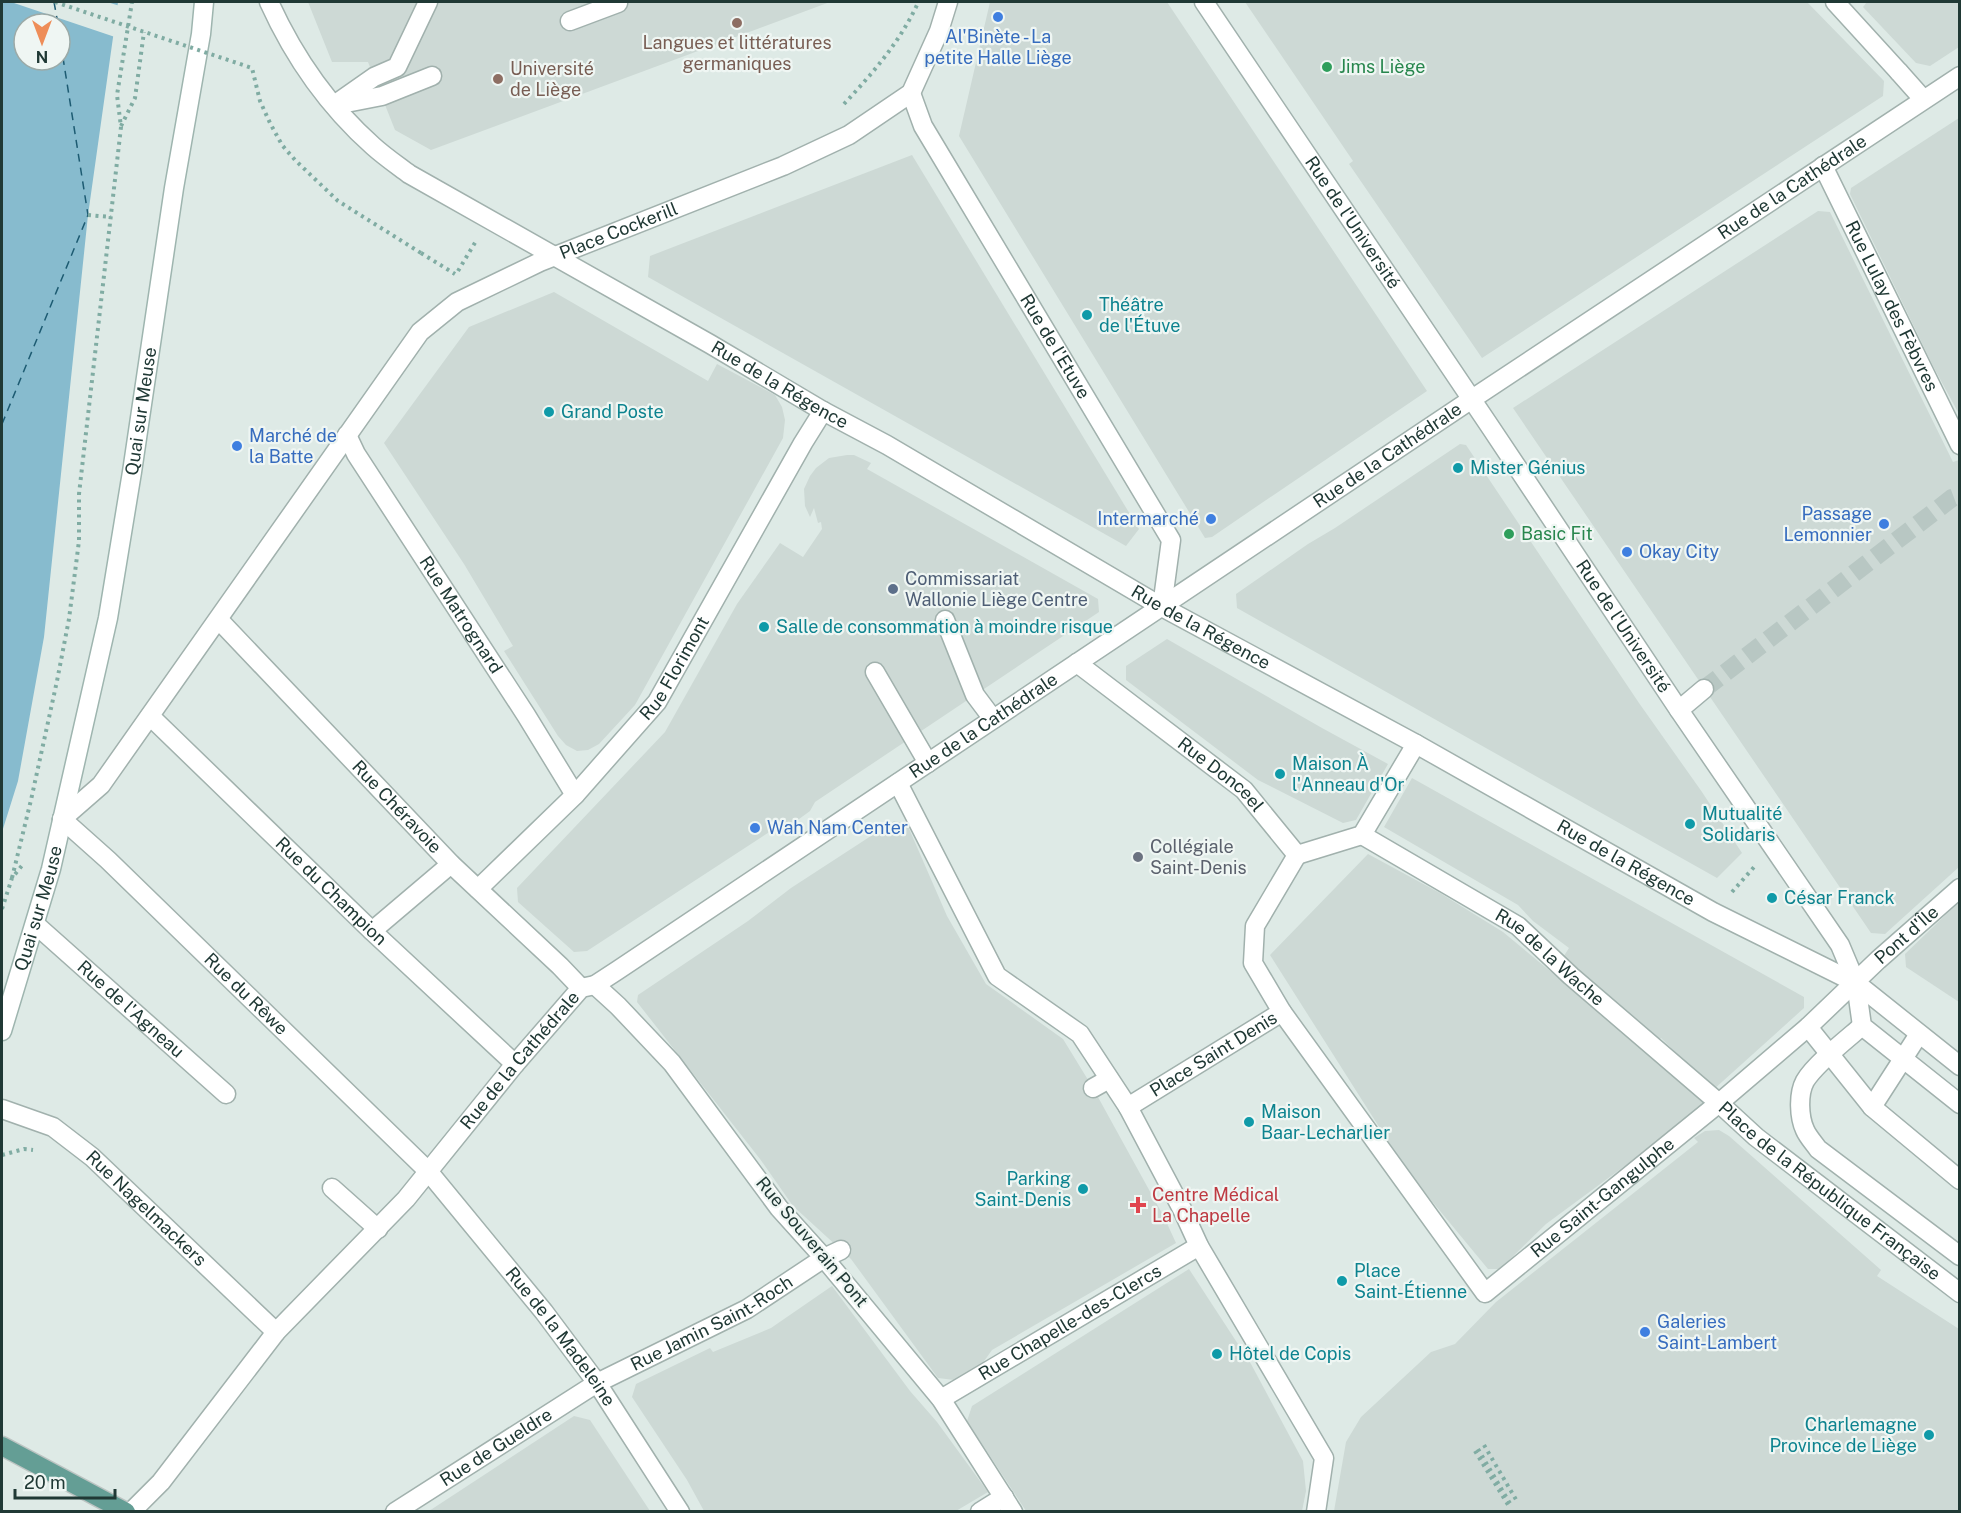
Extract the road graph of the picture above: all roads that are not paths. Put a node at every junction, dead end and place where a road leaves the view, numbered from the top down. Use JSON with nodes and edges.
{"nodes":[{"id":1,"x":204,"y":2,"type":"edge"},
{"id":2,"x":268,"y":2,"type":"edge"},
{"id":3,"x":428,"y":2,"type":"edge"},
{"id":4,"x":948,"y":2,"type":"edge"},
{"id":5,"x":1204,"y":2,"type":"edge"},
{"id":6,"x":618,"y":3,"type":"edge"},
{"id":7,"x":1842,"y":4,"type":"edge"},
{"id":8,"x":570,"y":21,"type":"dead end"},
{"id":9,"x":432,"y":76,"type":"dead end"},
{"id":10,"x":1959,"y":76,"type":"edge"},
{"id":11,"x":911,"y":93,"type":"junction"},
{"id":12,"x":1923,"y":99,"type":"junction"},
{"id":13,"x":334,"y":105,"type":"junction"},
{"id":14,"x":1823,"y":166,"type":"junction"},
{"id":15,"x":554,"y":256,"type":"junction"},
{"id":16,"x":1472,"y":399,"type":"junction"},
{"id":17,"x":823,"y":411,"type":"junction"},
{"id":18,"x":347,"y":435,"type":"junction"},
{"id":19,"x":1959,"y":446,"type":"edge"},
{"id":20,"x":1162,"y":607,"type":"junction"},
{"id":21,"x":219,"y":620,"type":"junction"},
{"id":22,"x":945,"y":620,"type":"dead end"},
{"id":23,"x":1077,"y":663,"type":"junction"},
{"id":24,"x":875,"y":672,"type":"dead end"},
{"id":25,"x":1704,"y":689,"type":"tunnel mouth"},
{"id":26,"x":1679,"y":710,"type":"junction"},
{"id":27,"x":150,"y":716,"type":"junction"},
{"id":28,"x":993,"y":719,"type":"junction"},
{"id":29,"x":1416,"y":744,"type":"junction"},
{"id":30,"x":928,"y":763,"type":"junction"},
{"id":31,"x":898,"y":783,"type":"junction"},
{"id":32,"x":575,"y":795,"type":"junction"},
{"id":33,"x":62,"y":819,"type":"junction"},
{"id":34,"x":1362,"y":835,"type":"junction"},
{"id":35,"x":1297,"y":855,"type":"junction"},
{"id":36,"x":451,"y":864,"type":"junction"},
{"id":37,"x":1959,"y":888,"type":"edge"},
{"id":38,"x":478,"y":889,"type":"junction"},
{"id":39,"x":35,"y":924,"type":"junction"},
{"id":40,"x":372,"y":931,"type":"junction"},
{"id":41,"x":1856,"y":983,"type":"junction"},
{"id":42,"x":588,"y":986,"type":"junction"},
{"id":43,"x":1282,"y":1012,"type":"junction"},
{"id":44,"x":1862,"y":1026,"type":"junction"},
{"id":45,"x":1808,"y":1027,"type":"junction"},
{"id":46,"x":2,"y":1031,"type":"edge"},
{"id":47,"x":1919,"y":1034,"type":"junction"},
{"id":48,"x":1831,"y":1053,"type":"junction"},
{"id":49,"x":1903,"y":1057,"type":"junction"},
{"id":50,"x":515,"y":1064,"type":"junction"},
{"id":51,"x":1959,"y":1066,"type":"edge"},
{"id":52,"x":1109,"y":1079,"type":"junction"},
{"id":53,"x":1093,"y":1089,"type":"dead end"},
{"id":54,"x":226,"y":1094,"type":"dead end"},
{"id":55,"x":1719,"y":1103,"type":"junction"},
{"id":56,"x":1959,"y":1104,"type":"edge"},
{"id":57,"x":1128,"y":1107,"type":"junction"},
{"id":58,"x":1872,"y":1107,"type":"junction"},
{"id":59,"x":2,"y":1109,"type":"edge"},
{"id":60,"x":428,"y":1171,"type":"junction"},
{"id":61,"x":1959,"y":1180,"type":"edge"},
{"id":62,"x":332,"y":1188,"type":"dead end"},
{"id":63,"x":378,"y":1229,"type":"junction"},
{"id":64,"x":1198,"y":1246,"type":"junction"},
{"id":65,"x":833,"y":1254,"type":"junction"},
{"id":66,"x":1959,"y":1256,"type":"edge"},
{"id":67,"x":1959,"y":1293,"type":"edge"},
{"id":68,"x":276,"y":1332,"type":"junction"},
{"id":69,"x":597,"y":1383,"type":"junction"},
{"id":70,"x":941,"y":1399,"type":"junction"},
{"id":71,"x":2,"y":1446,"type":"edge"},
{"id":72,"x":1009,"y":1504,"type":"edge"},
{"id":73,"x":126,"y":1512,"type":"edge"},
{"id":74,"x":131,"y":1512,"type":"edge"},
{"id":75,"x":395,"y":1512,"type":"edge"},
{"id":76,"x":680,"y":1512,"type":"edge"},
{"id":77,"x":980,"y":1512,"type":"edge"},
{"id":78,"x":1316,"y":1512,"type":"edge"}],
"edges":[{"from":1,"to":33,"type":"street","name":"Quai sur Meuse"},
{"from":2,"to":13,"type":"street","name":"Place Cockerill"},
{"from":3,"to":13,"type":"street"},
{"from":4,"to":11,"type":"street"},
{"from":5,"to":16,"type":"street","name":"Rue de l'Université"},
{"from":6,"to":8,"type":"street"},
{"from":7,"to":12,"type":"street"},
{"from":9,"to":13,"type":"street"},
{"from":10,"to":12,"type":"street","name":"Rue de la Cathédrale"},
{"from":11,"to":15,"type":"street","name":"Place Cockerill"},
{"from":11,"to":20,"type":"street","name":"Rue de l'Etuve"},
{"from":12,"to":14,"type":"street","name":"Rue de la Cathédrale"},
{"from":13,"to":15,"type":"street","name":"Place Cockerill"},
{"from":14,"to":16,"type":"street","name":"Rue de la Cathédrale"},
{"from":14,"to":19,"type":"street","name":"Rue Lulay des Fèbvres"},
{"from":15,"to":17,"type":"street","name":"Rue de la Régence"},
{"from":15,"to":18,"type":"street"},
{"from":16,"to":20,"type":"street","name":"Rue de la Cathédrale"},
{"from":16,"to":26,"type":"street","name":"Rue de l'Université"},
{"from":17,"to":20,"type":"street","name":"Rue de la Régence"},
{"from":17,"to":32,"type":"street","name":"Rue Florimont"},
{"from":18,"to":21,"type":"street"},
{"from":18,"to":32,"type":"street","name":"Rue Matrognard"},
{"from":20,"to":23,"type":"street","name":"Rue de la Cathédrale"},
{"from":20,"to":29,"type":"street","name":"Rue de la Régence"},
{"from":21,"to":27,"type":"street"},
{"from":21,"to":36,"type":"street","name":"Rue Chéravoie"},
{"from":22,"to":28,"type":"street"},
{"from":23,"to":28,"type":"street","name":"Rue de la Cathédrale"},
{"from":23,"to":35,"type":"street","name":"Rue Donceel"},
{"from":24,"to":30,"type":"street"},
{"from":25,"to":26,"type":"street"},
{"from":26,"to":41,"type":"street","name":"Rue de l'Université"},
{"from":27,"to":33,"type":"street"},
{"from":27,"to":40,"type":"street","name":"Rue du Champion"},
{"from":28,"to":30,"type":"street","name":"Rue de la Cathédrale"},
{"from":29,"to":34,"type":"street"},
{"from":29,"to":41,"type":"street","name":"Rue de la Régence"},
{"from":30,"to":31,"type":"street","name":"Rue de la Cathédrale"},
{"from":31,"to":42,"type":"street","name":"Rue de la Cathédrale"},
{"from":31,"to":52,"type":"street","name":"Place Saint Denis"},
{"from":32,"to":38,"type":"street","name":"Rue Florimont"},
{"from":33,"to":39,"type":"street","name":"Quai sur Meuse"},
{"from":33,"to":60,"type":"street","name":"Rue du Rêwe"},
{"from":34,"to":35,"type":"street"},
{"from":34,"to":55,"type":"street","name":"Rue de la Wache"},
{"from":35,"to":43,"type":"street","name":"Place Saint Denis"},
{"from":36,"to":38,"type":"street","name":"Rue Chéravoie"},
{"from":36,"to":40,"type":"street"},
{"from":37,"to":41,"type":"street","name":"Pont d'Île"},
{"from":38,"to":42,"type":"street","name":"Rue Chéravoie"},
{"from":39,"to":46,"type":"street","name":"Quai sur Meuse"},
{"from":39,"to":54,"type":"street","name":"Rue de l'Agneau"},
{"from":40,"to":50,"type":"street","name":"Rue du Champion"},
{"from":41,"to":44,"type":"street"},
{"from":41,"to":45,"type":"street","name":"Place de la République Française"},
{"from":41,"to":47,"type":"street"},
{"from":42,"to":50,"type":"street","name":"Rue de la Cathédrale"},
{"from":42,"to":65,"type":"street","name":"Rue Souverain Pont"},
{"from":43,"to":55,"type":"street","name":"Rue Saint-Gangulphe"},
{"from":43,"to":57,"type":"street","name":"Place Saint Denis"},
{"from":44,"to":48,"type":"street"},
{"from":44,"to":49,"type":"street"},
{"from":45,"to":48,"type":"street"},
{"from":45,"to":55,"type":"street","name":"Place de la République Française"},
{"from":47,"to":49,"type":"street"},
{"from":47,"to":51,"type":"street"},
{"from":48,"to":58,"type":"street"},
{"from":48,"to":66,"type":"street"},
{"from":49,"to":56,"type":"street"},
{"from":49,"to":58,"type":"street"},
{"from":50,"to":60,"type":"street","name":"Rue de la Cathédrale"},
{"from":52,"to":53,"type":"street"},
{"from":52,"to":57,"type":"street","name":"Place Saint Denis"},
{"from":55,"to":67,"type":"street","name":"Place de la République Française"},
{"from":57,"to":64,"type":"street"},
{"from":58,"to":61,"type":"street"},
{"from":59,"to":68,"type":"street","name":"Rue Nagelmackers"},
{"from":60,"to":63,"type":"street","name":"Rue de la Cathédrale"},
{"from":60,"to":69,"type":"street","name":"Rue de la Madeleine"},
{"from":62,"to":63,"type":"street"},
{"from":63,"to":68,"type":"street","name":"Rue de la Cathédrale"},
{"from":64,"to":70,"type":"street","name":"Rue Chapelle-des-Clercs"},
{"from":64,"to":78,"type":"street"},
{"from":65,"to":69,"type":"street","name":"Rue Jamin Saint-Roch"},
{"from":65,"to":70,"type":"street","name":"Rue Souverain Pont"},
{"from":68,"to":74,"type":"street","name":"Rue de la Cathédrale"},
{"from":69,"to":75,"type":"street","name":"Rue de Gueldre"},
{"from":69,"to":76,"type":"street","name":"Rue de la Madeleine"},
{"from":70,"to":72,"type":"street","name":"Rue Souverain Pont"},
{"from":71,"to":73,"type":"main road"},
{"from":72,"to":77,"type":"street"}]}
